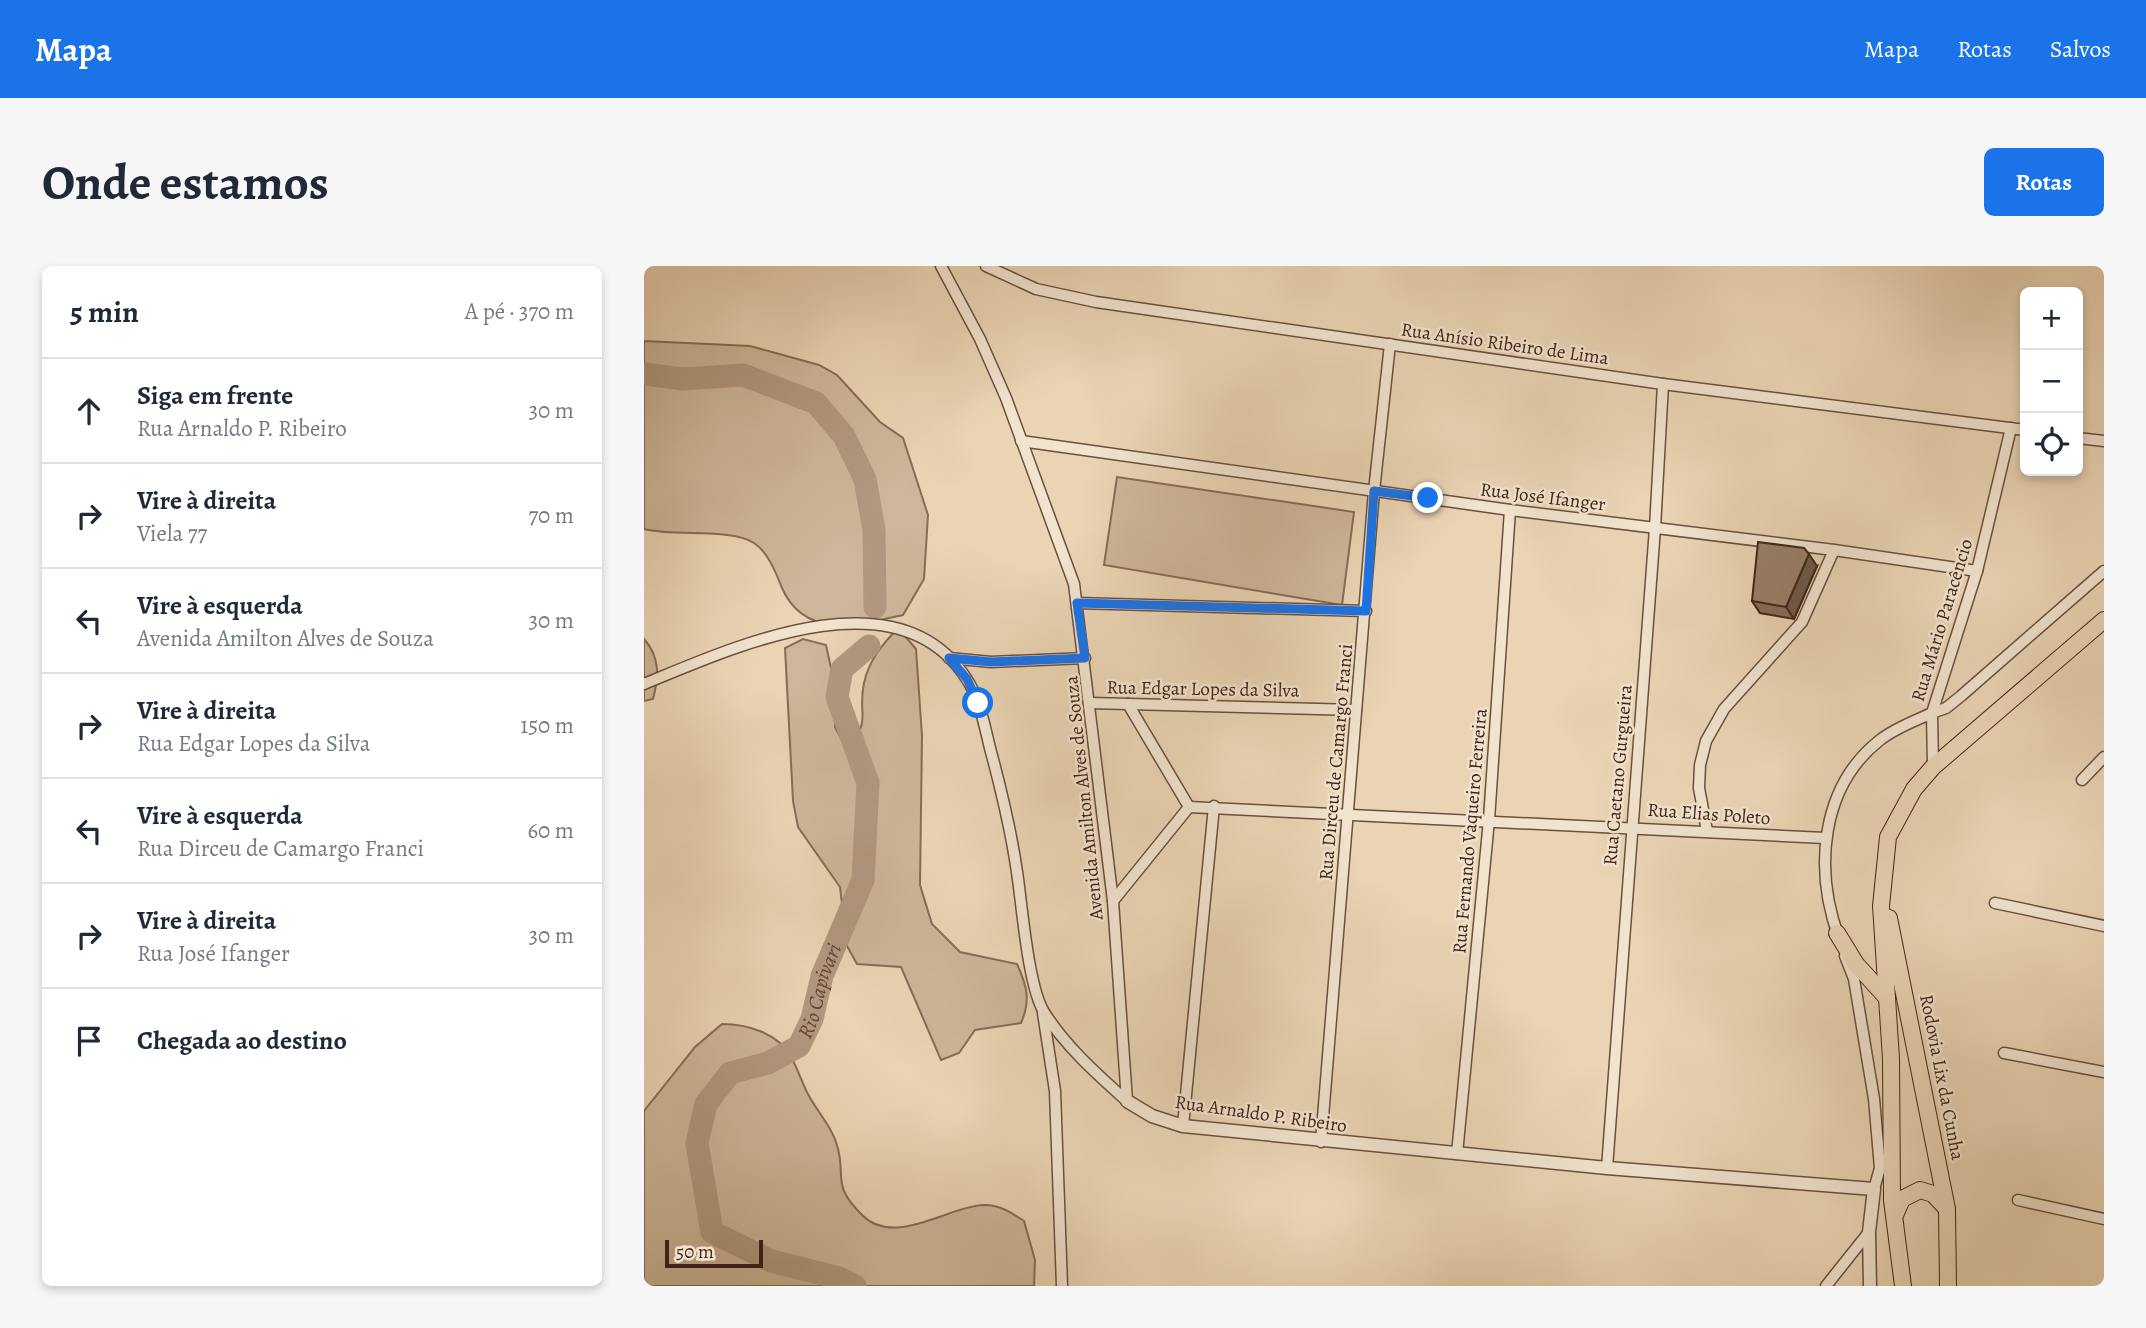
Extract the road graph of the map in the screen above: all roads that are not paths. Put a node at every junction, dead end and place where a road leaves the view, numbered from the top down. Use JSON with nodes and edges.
{"nodes":[{"id":1,"x":941,"y":266,"type":"edge"},
{"id":2,"x":986,"y":266,"type":"edge"},
{"id":3,"x":1390,"y":344,"type":"junction"},
{"id":4,"x":1663,"y":384,"type":"junction"},
{"id":5,"x":2011,"y":428,"type":"junction"},
{"id":6,"x":2020,"y":429,"type":"edge"},
{"id":7,"x":2083,"y":439,"type":"edge"},
{"id":8,"x":1021,"y":441,"type":"junction"},
{"id":9,"x":2104,"y":441,"type":"edge"},
{"id":10,"x":1374,"y":491,"type":"junction"},
{"id":11,"x":1510,"y":510,"type":"junction"},
{"id":12,"x":1655,"y":528,"type":"junction"},
{"id":13,"x":1834,"y":550,"type":"junction"},
{"id":14,"x":1977,"y":571,"type":"junction"},
{"id":15,"x":2104,"y":571,"type":"edge"},
{"id":16,"x":1077,"y":603,"type":"junction"},
{"id":17,"x":1366,"y":611,"type":"junction"},
{"id":18,"x":2104,"y":620,"type":"edge"},
{"id":19,"x":949,"y":658,"type":"junction"},
{"id":20,"x":1085,"y":658,"type":"junction"},
{"id":21,"x":644,"y":684,"type":"edge"},
{"id":22,"x":1090,"y":703,"type":"junction"},
{"id":23,"x":1128,"y":704,"type":"junction"},
{"id":24,"x":1356,"y":710,"type":"junction"},
{"id":25,"x":1932,"y":713,"type":"junction"},
{"id":26,"x":2104,"y":757,"type":"edge"},
{"id":27,"x":1933,"y":768,"type":"junction"},
{"id":28,"x":2082,"y":780,"type":"dead end"},
{"id":29,"x":1214,"y":806,"type":"junction"},
{"id":30,"x":1189,"y":807,"type":"junction"},
{"id":31,"x":1348,"y":814,"type":"junction"},
{"id":32,"x":1489,"y":820,"type":"junction"},
{"id":33,"x":1630,"y":826,"type":"junction"},
{"id":34,"x":1707,"y":831,"type":"junction"},
{"id":35,"x":1825,"y":838,"type":"junction"},
{"id":36,"x":1883,"y":877,"type":"junction"},
{"id":37,"x":1113,"y":901,"type":"junction"},
{"id":38,"x":1994,"y":903,"type":"dead end"},
{"id":39,"x":2104,"y":926,"type":"edge"},
{"id":40,"x":1837,"y":933,"type":"junction"},
{"id":41,"x":1887,"y":998,"type":"junction"},
{"id":42,"x":1043,"y":1011,"type":"junction"},
{"id":43,"x":2004,"y":1053,"type":"dead end"},
{"id":44,"x":2104,"y":1072,"type":"edge"},
{"id":45,"x":1127,"y":1101,"type":"junction"},
{"id":46,"x":1183,"y":1126,"type":"junction"},
{"id":47,"x":1321,"y":1142,"type":"junction"},
{"id":48,"x":1457,"y":1154,"type":"junction"},
{"id":49,"x":1607,"y":1168,"type":"junction"},
{"id":50,"x":1874,"y":1189,"type":"junction"},
{"id":51,"x":2018,"y":1200,"type":"dead end"},
{"id":52,"x":1947,"y":1209,"type":"junction"},
{"id":53,"x":1896,"y":1213,"type":"junction"},
{"id":54,"x":2104,"y":1219,"type":"edge"},
{"id":55,"x":1869,"y":1233,"type":"junction"},
{"id":56,"x":1062,"y":1286,"type":"edge"},
{"id":57,"x":1826,"y":1286,"type":"edge"},
{"id":58,"x":1870,"y":1286,"type":"edge"},
{"id":59,"x":1903,"y":1286,"type":"edge"},
{"id":60,"x":1948,"y":1286,"type":"edge"}],
"edges":[{"from":1,"to":8,"type":"street","name":"Avenida Amilton Alves de Souza"},
{"from":2,"to":3,"type":"street","name":"Rua Anísio Ribeiro de Lima"},
{"from":3,"to":4,"type":"street","name":"Rua Anísio Ribeiro de Lima"},
{"from":3,"to":10,"type":"street","name":"Rua Dirceu de Camargo Franci"},
{"from":4,"to":5,"type":"street","name":"Rua Anísio Ribeiro de Lima"},
{"from":4,"to":12,"type":"street","name":"Rua Caetano Gurgueira"},
{"from":5,"to":6,"type":"street","name":"Rua Anísio Ribeiro de Lima"},
{"from":5,"to":14,"type":"street","name":"Rua Mário Paracêncio"},
{"from":7,"to":9,"type":"street"},
{"from":8,"to":10,"type":"street","name":"Rua José Ifanger"},
{"from":8,"to":16,"type":"street","name":"Avenida Amilton Alves de Souza"},
{"from":10,"to":11,"type":"street","name":"Rua José Ifanger"},
{"from":10,"to":17,"type":"street","name":"Rua Dirceu de Camargo Franci"},
{"from":11,"to":12,"type":"street","name":"Rua José Ifanger"},
{"from":11,"to":32,"type":"street","name":"Rua Fernando Vaqueiro Ferreira"},
{"from":12,"to":13,"type":"street","name":"Rua José Ifanger"},
{"from":12,"to":33,"type":"street","name":"Rua Caetano Gurgueira"},
{"from":13,"to":14,"type":"street","name":"Rua José Ifanger"},
{"from":13,"to":34,"type":"street"},
{"from":14,"to":25,"type":"street","name":"Rua Mário Paracêncio"},
{"from":15,"to":25,"type":"street"},
{"from":16,"to":17,"type":"street"},
{"from":16,"to":20,"type":"street","name":"Avenida Amilton Alves de Souza"},
{"from":17,"to":24,"type":"street","name":"Rua Dirceu de Camargo Franci"},
{"from":18,"to":27,"type":"main road","name":"Rodovia Lix da Cunha"},
{"from":19,"to":20,"type":"street"},
{"from":19,"to":21,"type":"street","name":"Rua Arnaldo P. Ribeiro"},
{"from":19,"to":42,"type":"street","name":"Rua Arnaldo P. Ribeiro"},
{"from":20,"to":22,"type":"street","name":"Avenida Amilton Alves de Souza"},
{"from":22,"to":23,"type":"street","name":"Rua Edgar Lopes da Silva"},
{"from":22,"to":37,"type":"street","name":"Avenida Amilton Alves de Souza"},
{"from":23,"to":24,"type":"street","name":"Rua Edgar Lopes da Silva"},
{"from":23,"to":30,"type":"street"},
{"from":24,"to":31,"type":"street","name":"Rua Dirceu de Camargo Franci"},
{"from":25,"to":27,"type":"street"},
{"from":25,"to":35,"type":"street","name":"Rua Mário Paracêncio"},
{"from":26,"to":28,"type":"street"},
{"from":27,"to":36,"type":"main road","name":"Rodovia Lix da Cunha"},
{"from":29,"to":30,"type":"street","name":"Rua Elias Poleto"},
{"from":29,"to":31,"type":"street","name":"Rua Elias Poleto"},
{"from":29,"to":46,"type":"street"},
{"from":30,"to":37,"type":"street"},
{"from":31,"to":32,"type":"street","name":"Rua Elias Poleto"},
{"from":31,"to":47,"type":"street","name":"Rua Dirceu de Camargo Franci"},
{"from":32,"to":33,"type":"street","name":"Rua Elias Poleto"},
{"from":32,"to":48,"type":"street","name":"Rua Fernando Vaqueiro Ferreira"},
{"from":33,"to":34,"type":"street","name":"Rua Elias Poleto"},
{"from":33,"to":49,"type":"street","name":"Rua Caetano Gurgueira"},
{"from":34,"to":35,"type":"street","name":"Rua Elias Poleto"},
{"from":35,"to":40,"type":"street","name":"Rua Mário Paracêncio"},
{"from":36,"to":41,"type":"main road","name":"Rodovia Lix da Cunha"},
{"from":36,"to":52,"type":"main road","name":"Rodovia Lix da Cunha"},
{"from":37,"to":45,"type":"street","name":"Avenida Amilton Alves de Souza"},
{"from":38,"to":39,"type":"street"},
{"from":40,"to":41,"type":"main road"},
{"from":40,"to":50,"type":"street","name":"Rua Mário Paracêncio"},
{"from":41,"to":53,"type":"main road","name":"Rodovia Lix da Cunha"},
{"from":42,"to":45,"type":"street","name":"Rua Arnaldo P. Ribeiro"},
{"from":42,"to":56,"type":"street"},
{"from":43,"to":44,"type":"street"},
{"from":45,"to":46,"type":"street","name":"Rua Arnaldo P. Ribeiro"},
{"from":46,"to":47,"type":"street","name":"Rua Arnaldo P. Ribeiro"},
{"from":47,"to":48,"type":"street","name":"Rua Arnaldo P. Ribeiro"},
{"from":48,"to":49,"type":"street","name":"Rua Arnaldo P. Ribeiro"},
{"from":49,"to":50,"type":"street","name":"Rua Arnaldo P. Ribeiro"},
{"from":50,"to":55,"type":"street"},
{"from":51,"to":54,"type":"street"},
{"from":52,"to":53,"type":"main road"},
{"from":52,"to":60,"type":"main road","name":"Rodovia Lix da Cunha"},
{"from":53,"to":59,"type":"main road","name":"Rodovia Lix da Cunha"},
{"from":55,"to":57,"type":"street"},
{"from":55,"to":58,"type":"street"}]}
